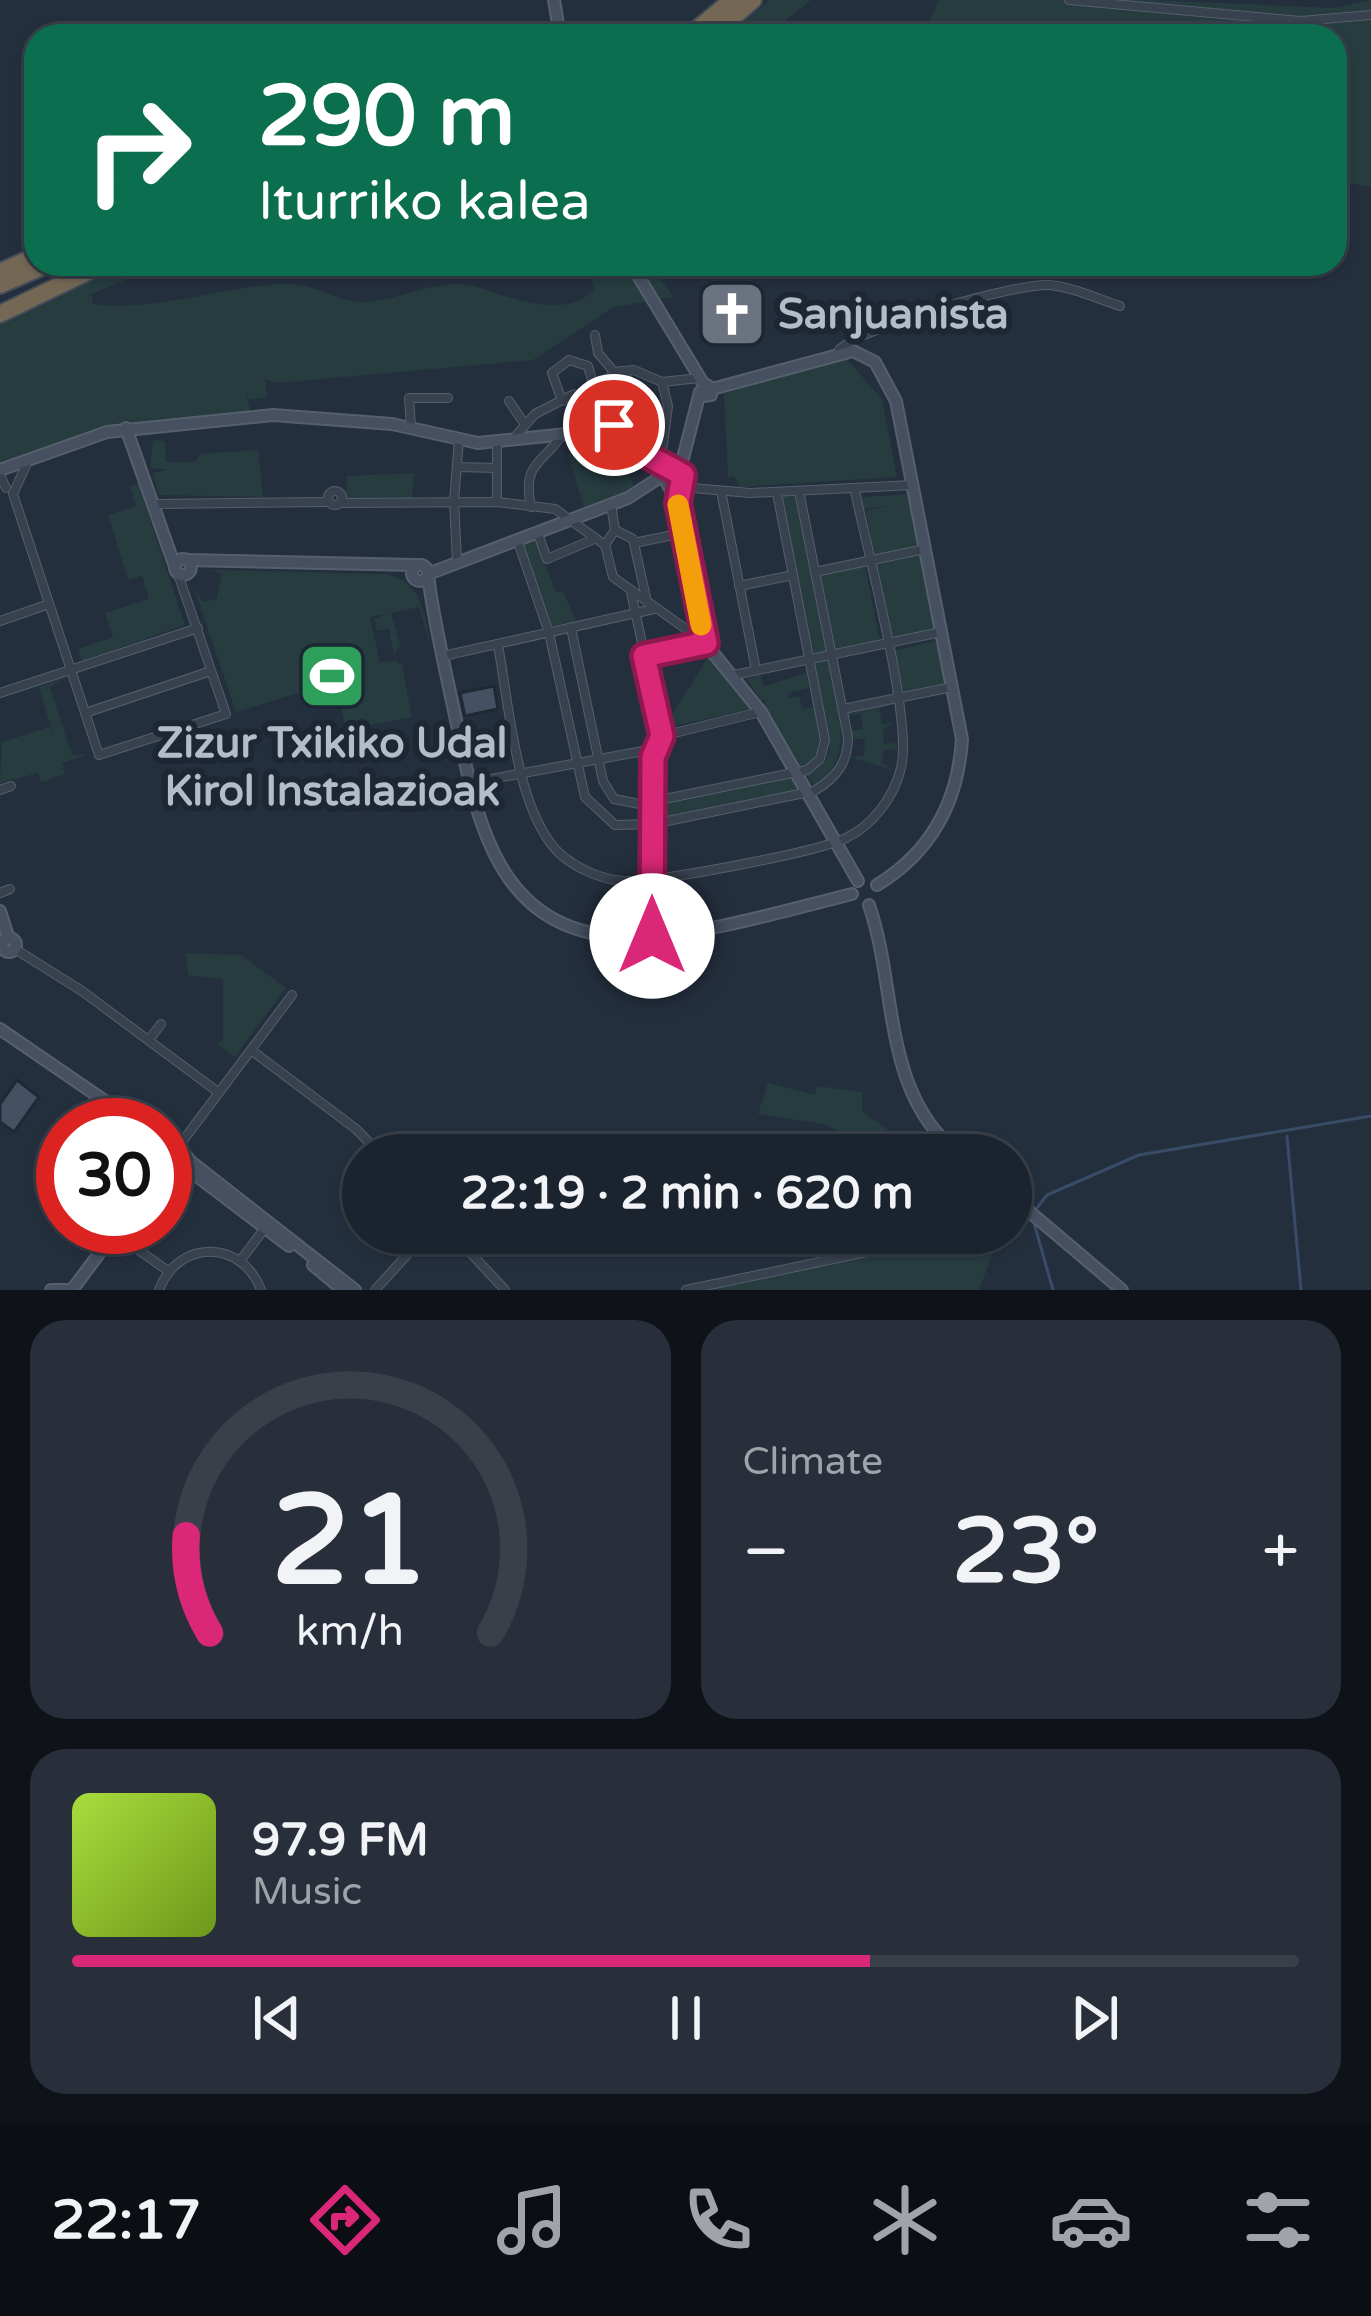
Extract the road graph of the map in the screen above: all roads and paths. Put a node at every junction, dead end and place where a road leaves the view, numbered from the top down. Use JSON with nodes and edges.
{"nodes":[{"id":1,"x":733,"y":0,"type":"edge"},
{"id":2,"x":753,"y":0,"type":"edge"},
{"id":3,"x":1069,"y":0,"type":"edge"},
{"id":4,"x":1371,"y":14,"type":"edge"},
{"id":5,"x":704,"y":24,"type":"edge"},
{"id":6,"x":726,"y":24,"type":"edge"},
{"id":7,"x":58,"y":276,"type":"edge"},
{"id":8,"x":79,"y":276,"type":"edge"},
{"id":9,"x":639,"y":276,"type":"edge"},
{"id":10,"x":0,"y":301,"type":"edge"},
{"id":11,"x":1120,"y":306,"type":"dead end"},
{"id":12,"x":0,"y":314,"type":"edge"},
{"id":13,"x":595,"y":335,"type":"dead end"},
{"id":14,"x":839,"y":350,"type":"junction"},
{"id":15,"x":614,"y":374,"type":"junction"},
{"id":16,"x":662,"y":382,"type":"junction"},
{"id":17,"x":705,"y":387,"type":"junction"},
{"id":18,"x":595,"y":393,"type":"junction"},
{"id":19,"x":574,"y":394,"type":"dead end"},
{"id":20,"x":448,"y":398,"type":"dead end"},
{"id":21,"x":509,"y":401,"type":"dead end"},
{"id":22,"x":562,"y":401,"type":"junction"},
{"id":23,"x":646,"y":402,"type":"junction"},
{"id":24,"x":626,"y":409,"type":"junction"},
{"id":25,"x":524,"y":423,"type":"junction"},
{"id":26,"x":653,"y":423,"type":"junction"},
{"id":27,"x":626,"y":425,"type":"junction"},
{"id":28,"x":411,"y":427,"type":"junction"},
{"id":29,"x":614,"y":431,"type":"junction"},
{"id":30,"x":563,"y":433,"type":"junction"},
{"id":31,"x":134,"y":434,"type":"junction"},
{"id":32,"x":459,"y":439,"type":"junction"},
{"id":33,"x":512,"y":440,"type":"junction"},
{"id":34,"x":497,"y":443,"type":"junction"},
{"id":35,"x":457,"y":467,"type":"junction"},
{"id":36,"x":496,"y":468,"type":"junction"},
{"id":37,"x":669,"y":470,"type":"junction"},
{"id":38,"x":7,"y":478,"type":"edge"},
{"id":39,"x":913,"y":484,"type":"junction"},
{"id":40,"x":721,"y":490,"type":"junction"},
{"id":41,"x":799,"y":491,"type":"junction"},
{"id":42,"x":855,"y":491,"type":"dead end"},
{"id":43,"x":777,"y":493,"type":"junction"},
{"id":44,"x":454,"y":501,"type":"junction"},
{"id":45,"x":496,"y":502,"type":"junction"},
{"id":46,"x":611,"y":503,"type":"junction"},
{"id":47,"x":156,"y":504,"type":"junction"},
{"id":48,"x":531,"y":507,"type":"junction"},
{"id":49,"x":573,"y":518,"type":"junction"},
{"id":50,"x":634,"y":526,"type":"dead end"},
{"id":51,"x":615,"y":530,"type":"junction"},
{"id":52,"x":683,"y":533,"type":"junction"},
{"id":53,"x":538,"y":534,"type":"junction"},
{"id":54,"x":592,"y":540,"type":"junction"},
{"id":55,"x":634,"y":541,"type":"junction"},
{"id":56,"x":518,"y":542,"type":"junction"},
{"id":57,"x":604,"y":545,"type":"junction"},
{"id":58,"x":927,"y":549,"type":"junction"},
{"id":59,"x":869,"y":561,"type":"junction"},
{"id":60,"x":455,"y":562,"type":"junction"},
{"id":61,"x":184,"y":567,"type":"junction"},
{"id":62,"x":815,"y":572,"type":"junction"},
{"id":63,"x":420,"y":573,"type":"junction"},
{"id":64,"x":793,"y":575,"type":"junction"},
{"id":65,"x":739,"y":586,"type":"junction"},
{"id":66,"x":631,"y":592,"type":"junction"},
{"id":67,"x":49,"y":604,"type":"junction"},
{"id":68,"x":650,"y":606,"type":"junction"},
{"id":69,"x":635,"y":614,"type":"junction"},
{"id":70,"x":0,"y":621,"type":"edge"},
{"id":71,"x":198,"y":628,"type":"junction"},
{"id":72,"x":571,"y":628,"type":"junction"},
{"id":73,"x":943,"y":632,"type":"junction"},
{"id":74,"x":549,"y":633,"type":"junction"},
{"id":75,"x":706,"y":643,"type":"junction"},
{"id":76,"x":497,"y":645,"type":"junction"},
{"id":77,"x":886,"y":645,"type":"junction"},
{"id":78,"x":831,"y":655,"type":"junction"},
{"id":79,"x":443,"y":656,"type":"junction"},
{"id":80,"x":644,"y":656,"type":"junction"},
{"id":81,"x":810,"y":660,"type":"junction"},
{"id":82,"x":71,"y":670,"type":"junction"},
{"id":83,"x":756,"y":670,"type":"junction"},
{"id":84,"x":208,"y":672,"type":"dead end"},
{"id":85,"x":734,"y":675,"type":"junction"},
{"id":86,"x":953,"y":687,"type":"junction"},
{"id":87,"x":0,"y":694,"type":"edge"},
{"id":88,"x":897,"y":698,"type":"junction"},
{"id":89,"x":842,"y":709,"type":"junction"},
{"id":90,"x":761,"y":712,"type":"junction"},
{"id":91,"x":86,"y":713,"type":"junction"},
{"id":92,"x":662,"y":736,"type":"junction"},
{"id":93,"x":654,"y":749,"type":"junction"},
{"id":94,"x":598,"y":758,"type":"junction"},
{"id":95,"x":576,"y":761,"type":"junction"},
{"id":96,"x":523,"y":772,"type":"junction"},
{"id":97,"x":797,"y":772,"type":"junction"},
{"id":98,"x":469,"y":783,"type":"junction"},
{"id":99,"x":11,"y":786,"type":"dead end"},
{"id":100,"x":0,"y":790,"type":"edge"},
{"id":101,"x":808,"y":793,"type":"junction"},
{"id":102,"x":653,"y":802,"type":"junction"},
{"id":103,"x":653,"y":824,"type":"junction"},
{"id":104,"x":836,"y":842,"type":"junction"},
{"id":105,"x":652,"y":880,"type":"junction"},
{"id":106,"x":858,"y":881,"type":"junction"},
{"id":107,"x":877,"y":885,"type":"junction"},
{"id":108,"x":852,"y":894,"type":"junction"},
{"id":109,"x":868,"y":905,"type":"junction"},
{"id":110,"x":16,"y":910,"type":"dead end"},
{"id":111,"x":1,"y":913,"type":"edge"},
{"id":112,"x":652,"y":936,"type":"junction"},
{"id":113,"x":4,"y":937,"type":"edge"},
{"id":114,"x":12,"y":951,"type":"junction"},
{"id":115,"x":0,"y":967,"type":"edge"},
{"id":116,"x":292,"y":995,"type":"dead end"},
{"id":117,"x":161,"y":1024,"type":"dead end"},
{"id":118,"x":0,"y":1034,"type":"edge"},
{"id":119,"x":149,"y":1040,"type":"junction"},
{"id":120,"x":251,"y":1050,"type":"junction"},
{"id":121,"x":218,"y":1092,"type":"junction"},
{"id":122,"x":90,"y":1098,"type":"edge"},
{"id":123,"x":98,"y":1098,"type":"edge"},
{"id":124,"x":192,"y":1126,"type":"edge"},
{"id":125,"x":361,"y":1134,"type":"edge"},
{"id":126,"x":938,"y":1134,"type":"edge"},
{"id":127,"x":192,"y":1170,"type":"edge"},
{"id":128,"x":192,"y":1171,"type":"edge"},
{"id":129,"x":1032,"y":1214,"type":"edge"},
{"id":130,"x":266,"y":1228,"type":"junction"},
{"id":131,"x":98,"y":1254,"type":"edge"},
{"id":132,"x":147,"y":1254,"type":"edge"},
{"id":133,"x":408,"y":1254,"type":"edge"},
{"id":134,"x":472,"y":1254,"type":"edge"},
{"id":135,"x":858,"y":1254,"type":"edge"},
{"id":136,"x":240,"y":1261,"type":"junction"},
{"id":137,"x":168,"y":1271,"type":"junction"},
{"id":138,"x":51,"y":1290,"type":"edge"},
{"id":139,"x":70,"y":1290,"type":"edge"},
{"id":140,"x":159,"y":1290,"type":"edge"},
{"id":141,"x":260,"y":1290,"type":"edge"},
{"id":142,"x":343,"y":1290,"type":"edge"},
{"id":143,"x":355,"y":1290,"type":"edge"},
{"id":144,"x":375,"y":1290,"type":"edge"},
{"id":145,"x":505,"y":1290,"type":"edge"},
{"id":146,"x":686,"y":1290,"type":"edge"},
{"id":147,"x":1122,"y":1290,"type":"edge"}],
"edges":[{"from":1,"to":5,"type":"highway"},
{"from":2,"to":6,"type":"highway"},
{"from":3,"to":4,"type":"street"},
{"from":7,"to":10,"type":"highway"},
{"from":8,"to":12,"type":"highway"},
{"from":9,"to":17,"type":"street"},
{"from":11,"to":14,"type":"street"},
{"from":13,"to":15,"type":"street"},
{"from":14,"to":17,"type":"street"},
{"from":14,"to":39,"type":"street"},
{"from":15,"to":16,"type":"street"},
{"from":15,"to":18,"type":"street"},
{"from":15,"to":23,"type":"street"},
{"from":15,"to":24,"type":"street"},
{"from":16,"to":17,"type":"street"},
{"from":16,"to":37,"type":"street"},
{"from":17,"to":37,"type":"street"},
{"from":18,"to":22,"type":"street"},
{"from":18,"to":29,"type":"street"},
{"from":19,"to":22,"type":"street"},
{"from":20,"to":28,"type":"street"},
{"from":21,"to":25,"type":"street"},
{"from":22,"to":25,"type":"street"},
{"from":23,"to":24,"type":"street"},
{"from":23,"to":26,"type":"street"},
{"from":24,"to":27,"type":"street"},
{"from":25,"to":33,"type":"street"},
{"from":26,"to":27,"type":"street"},
{"from":26,"to":37,"type":"street"},
{"from":27,"to":29,"type":"street"},
{"from":28,"to":31,"type":"street"},
{"from":28,"to":32,"type":"street"},
{"from":29,"to":30,"type":"street"},
{"from":29,"to":37,"type":"street"},
{"from":30,"to":33,"type":"street"},
{"from":30,"to":48,"type":"street"},
{"from":31,"to":38,"type":"street"},
{"from":31,"to":47,"type":"street"},
{"from":32,"to":34,"type":"street"},
{"from":32,"to":35,"type":"street"},
{"from":33,"to":34,"type":"street"},
{"from":34,"to":36,"type":"street"},
{"from":35,"to":36,"type":"street"},
{"from":35,"to":44,"type":"street"},
{"from":36,"to":45,"type":"street"},
{"from":37,"to":40,"type":"street"},
{"from":37,"to":46,"type":"street"},
{"from":37,"to":52,"type":"street"},
{"from":38,"to":67,"type":"street"},
{"from":39,"to":41,"type":"street"},
{"from":39,"to":58,"type":"street"},
{"from":40,"to":43,"type":"street"},
{"from":40,"to":65,"type":"street"},
{"from":41,"to":43,"type":"street"},
{"from":41,"to":62,"type":"street"},
{"from":42,"to":59,"type":"street"},
{"from":43,"to":64,"type":"street"},
{"from":44,"to":45,"type":"street"},
{"from":44,"to":47,"type":"street"},
{"from":44,"to":60,"type":"street"},
{"from":45,"to":48,"type":"street"},
{"from":46,"to":49,"type":"street"},
{"from":46,"to":51,"type":"street"},
{"from":47,"to":61,"type":"street"},
{"from":48,"to":49,"type":"street"},
{"from":49,"to":53,"type":"street"},
{"from":49,"to":54,"type":"street"},
{"from":50,"to":55,"type":"street"},
{"from":51,"to":55,"type":"street"},
{"from":51,"to":57,"type":"street"},
{"from":52,"to":55,"type":"street"},
{"from":52,"to":75,"type":"street"},
{"from":53,"to":54,"type":"street"},
{"from":53,"to":56,"type":"street"},
{"from":54,"to":57,"type":"street"},
{"from":55,"to":68,"type":"street"},
{"from":56,"to":60,"type":"street"},
{"from":56,"to":74,"type":"street"},
{"from":57,"to":66,"type":"street"},
{"from":58,"to":59,"type":"street"},
{"from":58,"to":73,"type":"street"},
{"from":59,"to":62,"type":"street"},
{"from":59,"to":77,"type":"street"},
{"from":60,"to":63,"type":"street"},
{"from":61,"to":63,"type":"street"},
{"from":61,"to":71,"type":"street"},
{"from":62,"to":78,"type":"street"},
{"from":63,"to":79,"type":"street"},
{"from":64,"to":65,"type":"street"},
{"from":64,"to":81,"type":"street"},
{"from":65,"to":83,"type":"street"},
{"from":66,"to":68,"type":"street"},
{"from":66,"to":69,"type":"street"},
{"from":67,"to":70,"type":"street"},
{"from":67,"to":82,"type":"street"},
{"from":68,"to":69,"type":"street"},
{"from":68,"to":75,"type":"street"},
{"from":69,"to":72,"type":"street"},
{"from":69,"to":80,"type":"street"},
{"from":71,"to":82,"type":"street"},
{"from":71,"to":91,"type":"street"},
{"from":72,"to":74,"type":"street"},
{"from":72,"to":94,"type":"street"},
{"from":73,"to":77,"type":"street"},
{"from":73,"to":86,"type":"street"},
{"from":74,"to":76,"type":"street"},
{"from":74,"to":95,"type":"street"},
{"from":75,"to":80,"type":"street"},
{"from":75,"to":85,"type":"street"},
{"from":76,"to":79,"type":"street"},
{"from":76,"to":96,"type":"street"},
{"from":77,"to":78,"type":"street"},
{"from":77,"to":88,"type":"street"},
{"from":78,"to":81,"type":"street"},
{"from":78,"to":89,"type":"street"},
{"from":79,"to":98,"type":"street"},
{"from":80,"to":92,"type":"street"},
{"from":81,"to":83,"type":"street"},
{"from":81,"to":97,"type":"street"},
{"from":82,"to":87,"type":"street"},
{"from":82,"to":91,"type":"street"},
{"from":83,"to":85,"type":"street"},
{"from":84,"to":91,"type":"street"},
{"from":85,"to":90,"type":"street"},
{"from":86,"to":88,"type":"street"},
{"from":86,"to":107,"type":"street"},
{"from":88,"to":89,"type":"street"},
{"from":88,"to":104,"type":"street"},
{"from":89,"to":101,"type":"street"},
{"from":90,"to":92,"type":"street"},
{"from":90,"to":97,"type":"street"},
{"from":92,"to":93,"type":"street"},
{"from":93,"to":94,"type":"street"},
{"from":93,"to":102,"type":"street"},
{"from":94,"to":95,"type":"street"},
{"from":94,"to":102,"type":"street"},
{"from":95,"to":96,"type":"street"},
{"from":95,"to":103,"type":"street"},
{"from":96,"to":98,"type":"street"},
{"from":96,"to":105,"type":"street"},
{"from":97,"to":101,"type":"street"},
{"from":97,"to":102,"type":"street"},
{"from":98,"to":112,"type":"street"},
{"from":99,"to":100,"type":"street"},
{"from":101,"to":103,"type":"street"},
{"from":101,"to":104,"type":"street"},
{"from":102,"to":103,"type":"street"},
{"from":103,"to":105,"type":"street"},
{"from":104,"to":105,"type":"street"},
{"from":104,"to":106,"type":"street"},
{"from":105,"to":112,"type":"street"},
{"from":106,"to":107,"type":"street"},
{"from":106,"to":108,"type":"street"},
{"from":107,"to":109,"type":"street"},
{"from":108,"to":109,"type":"street"},
{"from":108,"to":112,"type":"street"},
{"from":109,"to":126,"type":"street"},
{"from":110,"to":111,"type":"street"},
{"from":111,"to":113,"type":"street"},
{"from":113,"to":114,"type":"street"},
{"from":114,"to":115,"type":"street"},
{"from":114,"to":119,"type":"street"},
{"from":116,"to":120,"type":"street"},
{"from":117,"to":119,"type":"street"},
{"from":118,"to":122,"type":"street"},
{"from":118,"to":123,"type":"street"},
{"from":119,"to":121,"type":"street"},
{"from":120,"to":121,"type":"street"},
{"from":120,"to":125,"type":"street"},
{"from":121,"to":124,"type":"street"},
{"from":127,"to":143,"type":"street"},
{"from":128,"to":130,"type":"street"},
{"from":129,"to":147,"type":"street"},
{"from":130,"to":136,"type":"street"},
{"from":130,"to":142,"type":"street"},
{"from":131,"to":139,"type":"street"},
{"from":132,"to":137,"type":"street"},
{"from":133,"to":144,"type":"street"},
{"from":134,"to":145,"type":"street"},
{"from":135,"to":146,"type":"street"},
{"from":136,"to":137,"type":"street"},
{"from":136,"to":141,"type":"street"},
{"from":137,"to":140,"type":"street"},
{"from":138,"to":139,"type":"street"}]}
